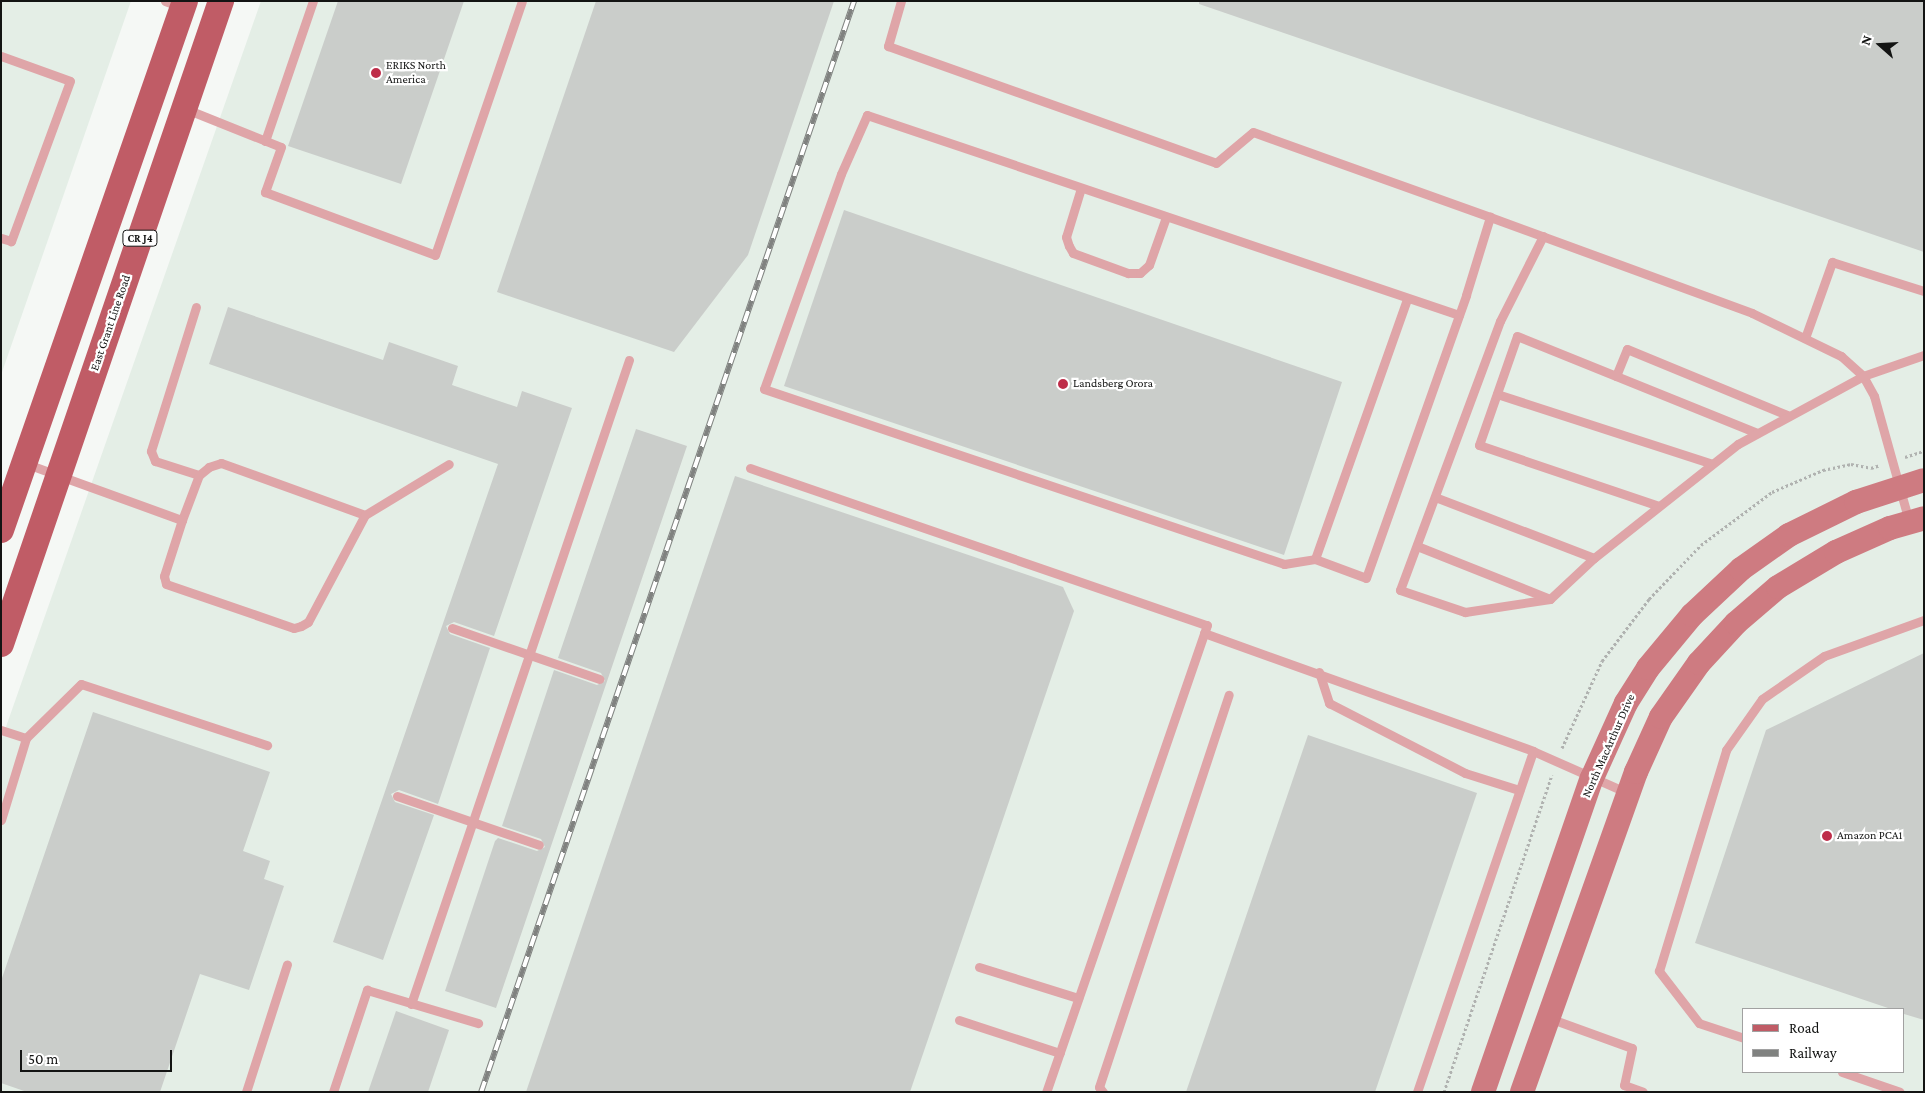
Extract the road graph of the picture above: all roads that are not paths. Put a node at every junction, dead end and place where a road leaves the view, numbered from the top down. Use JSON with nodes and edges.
{"nodes":[{"id":1,"x":220,"y":1,"type":"edge"},
{"id":2,"x":313,"y":1,"type":"edge"},
{"id":3,"x":522,"y":1,"type":"edge"},
{"id":4,"x":901,"y":1,"type":"edge"},
{"id":5,"x":178,"y":3,"type":"edge"},
{"id":6,"x":1,"y":56,"type":"edge"},
{"id":7,"x":184,"y":108,"type":"junction"},
{"id":8,"x":265,"y":140,"type":"junction"},
{"id":9,"x":1082,"y":188,"type":"junction"},
{"id":10,"x":1166,"y":217,"type":"junction"},
{"id":11,"x":1490,"y":217,"type":"junction"},
{"id":12,"x":1543,"y":236,"type":"junction"},
{"id":13,"x":1,"y":238,"type":"edge"},
{"id":14,"x":1924,"y":291,"type":"edge"},
{"id":15,"x":1407,"y":299,"type":"junction"},
{"id":16,"x":196,"y":307,"type":"dead end"},
{"id":17,"x":1459,"y":315,"type":"junction"},
{"id":18,"x":1805,"y":338,"type":"junction"},
{"id":19,"x":1924,"y":355,"type":"edge"},
{"id":20,"x":629,"y":360,"type":"dead end"},
{"id":21,"x":1616,"y":376,"type":"junction"},
{"id":22,"x":1863,"y":376,"type":"junction"},
{"id":23,"x":1497,"y":394,"type":"junction"},
{"id":24,"x":1787,"y":415,"type":"junction"},
{"id":25,"x":1757,"y":433,"type":"junction"},
{"id":26,"x":24,"y":463,"type":"junction"},
{"id":27,"x":449,"y":464,"type":"dead end"},
{"id":28,"x":1712,"y":464,"type":"junction"},
{"id":29,"x":750,"y":468,"type":"dead end"},
{"id":30,"x":59,"y":475,"type":"junction"},
{"id":31,"x":199,"y":476,"type":"junction"},
{"id":32,"x":1924,"y":480,"type":"edge"},
{"id":33,"x":1899,"y":486,"type":"junction"},
{"id":34,"x":1435,"y":497,"type":"junction"},
{"id":35,"x":1659,"y":506,"type":"junction"},
{"id":36,"x":365,"y":515,"type":"junction"},
{"id":37,"x":182,"y":520,"type":"junction"},
{"id":38,"x":1916,"y":520,"type":"edge"},
{"id":39,"x":1,"y":530,"type":"edge"},
{"id":40,"x":1417,"y":546,"type":"junction"},
{"id":41,"x":1594,"y":558,"type":"junction"},
{"id":42,"x":1315,"y":559,"type":"junction"},
{"id":43,"x":1550,"y":599,"type":"junction"},
{"id":44,"x":1924,"y":620,"type":"edge"},
{"id":45,"x":452,"y":628,"type":"dead end"},
{"id":46,"x":1204,"y":633,"type":"junction"},
{"id":47,"x":1,"y":644,"type":"edge"},
{"id":48,"x":529,"y":656,"type":"junction"},
{"id":49,"x":1318,"y":672,"type":"junction"},
{"id":50,"x":599,"y":679,"type":"dead end"},
{"id":51,"x":1229,"y":695,"type":"dead end"},
{"id":52,"x":1,"y":730,"type":"edge"},
{"id":53,"x":26,"y":738,"type":"junction"},
{"id":54,"x":267,"y":744,"type":"dead end"},
{"id":55,"x":1533,"y":751,"type":"junction"},
{"id":56,"x":1592,"y":778,"type":"junction"},
{"id":57,"x":1519,"y":790,"type":"junction"},
{"id":58,"x":1628,"y":794,"type":"junction"},
{"id":59,"x":397,"y":796,"type":"dead end"},
{"id":60,"x":1,"y":820,"type":"edge"},
{"id":61,"x":473,"y":821,"type":"junction"},
{"id":62,"x":540,"y":845,"type":"dead end"},
{"id":63,"x":287,"y":964,"type":"dead end"},
{"id":64,"x":979,"y":967,"type":"dead end"},
{"id":65,"x":1078,"y":998,"type":"junction"},
{"id":66,"x":411,"y":1004,"type":"junction"},
{"id":67,"x":1548,"y":1018,"type":"junction"},
{"id":68,"x":959,"y":1020,"type":"dead end"},
{"id":69,"x":478,"y":1023,"type":"dead end"},
{"id":70,"x":1742,"y":1037,"type":"edge"},
{"id":71,"x":1060,"y":1052,"type":"junction"},
{"id":72,"x":1845,"y":1073,"type":"edge"},
{"id":73,"x":246,"y":1092,"type":"edge"},
{"id":74,"x":333,"y":1092,"type":"edge"},
{"id":75,"x":1046,"y":1092,"type":"edge"},
{"id":76,"x":1103,"y":1092,"type":"edge"},
{"id":77,"x":1416,"y":1092,"type":"edge"},
{"id":78,"x":1483,"y":1092,"type":"edge"},
{"id":79,"x":1522,"y":1092,"type":"edge"},
{"id":80,"x":1643,"y":1092,"type":"edge"},
{"id":81,"x":1900,"y":1092,"type":"edge"}],
"edges":[{"from":1,"to":7,"type":"main road","name":"East Grant Line Road","number":"CR J4"},
{"from":2,"to":8,"type":"lane"},
{"from":3,"to":8,"type":"lane"},
{"from":4,"to":11,"type":"lane"},
{"from":5,"to":26,"type":"main road","number":"CR J4"},
{"from":6,"to":13,"type":"lane"},
{"from":7,"to":8,"type":"lane"},
{"from":7,"to":30,"type":"main road","name":"East Grant Line Road","number":"CR J4"},
{"from":9,"to":10,"type":"lane"},
{"from":9,"to":10,"type":"lane"},
{"from":9,"to":42,"type":"lane"},
{"from":10,"to":15,"type":"lane"},
{"from":11,"to":12,"type":"lane"},
{"from":11,"to":17,"type":"lane"},
{"from":12,"to":18,"type":"lane"},
{"from":12,"to":34,"type":"lane"},
{"from":14,"to":18,"type":"lane"},
{"from":15,"to":17,"type":"lane"},
{"from":15,"to":42,"type":"lane"},
{"from":16,"to":31,"type":"lane"},
{"from":17,"to":42,"type":"lane"},
{"from":18,"to":22,"type":"lane"},
{"from":19,"to":22,"type":"lane"},
{"from":20,"to":48,"type":"lane"},
{"from":21,"to":23,"type":"lane"},
{"from":21,"to":24,"type":"lane"},
{"from":21,"to":25,"type":"lane"},
{"from":22,"to":24,"type":"lane"},
{"from":22,"to":33,"type":"lane"},
{"from":23,"to":28,"type":"lane"},
{"from":23,"to":35,"type":"lane"},
{"from":24,"to":25,"type":"lane"},
{"from":25,"to":28,"type":"lane"},
{"from":26,"to":30,"type":"lane"},
{"from":26,"to":39,"type":"main road","number":"CR J4"},
{"from":27,"to":36,"type":"lane"},
{"from":28,"to":35,"type":"lane"},
{"from":29,"to":46,"type":"lane"},
{"from":30,"to":37,"type":"lane"},
{"from":30,"to":47,"type":"main road","name":"East Grant Line Road","number":"CR J4"},
{"from":31,"to":36,"type":"lane"},
{"from":31,"to":37,"type":"lane"},
{"from":32,"to":33,"type":"main road","name":"North MacArthur Drive"},
{"from":33,"to":38,"type":"lane"},
{"from":33,"to":56,"type":"main road","name":"North MacArthur Drive"},
{"from":34,"to":40,"type":"lane"},
{"from":34,"to":41,"type":"lane"},
{"from":35,"to":41,"type":"lane"},
{"from":36,"to":37,"type":"lane"},
{"from":38,"to":58,"type":"main road"},
{"from":40,"to":43,"type":"lane"},
{"from":40,"to":43,"type":"lane"},
{"from":41,"to":43,"type":"lane"},
{"from":44,"to":70,"type":"lane"},
{"from":45,"to":48,"type":"lane"},
{"from":46,"to":49,"type":"lane"},
{"from":46,"to":65,"type":"lane"},
{"from":48,"to":50,"type":"lane"},
{"from":48,"to":61,"type":"lane"},
{"from":49,"to":55,"type":"lane"},
{"from":49,"to":57,"type":"lane"},
{"from":51,"to":76,"type":"lane"},
{"from":52,"to":53,"type":"lane"},
{"from":53,"to":54,"type":"lane"},
{"from":53,"to":60,"type":"lane"},
{"from":55,"to":56,"type":"lane"},
{"from":55,"to":57,"type":"lane"},
{"from":56,"to":58,"type":"lane"},
{"from":56,"to":78,"type":"main road","name":"North MacArthur Drive"},
{"from":57,"to":77,"type":"lane"},
{"from":58,"to":67,"type":"main road"},
{"from":59,"to":61,"type":"lane"},
{"from":61,"to":62,"type":"lane"},
{"from":61,"to":66,"type":"lane"},
{"from":63,"to":73,"type":"lane"},
{"from":64,"to":65,"type":"lane"},
{"from":65,"to":71,"type":"lane"},
{"from":66,"to":69,"type":"lane"},
{"from":66,"to":74,"type":"lane"},
{"from":67,"to":79,"type":"main road"},
{"from":67,"to":80,"type":"lane"},
{"from":68,"to":71,"type":"lane"},
{"from":71,"to":75,"type":"lane"},
{"from":72,"to":81,"type":"lane"}]}
